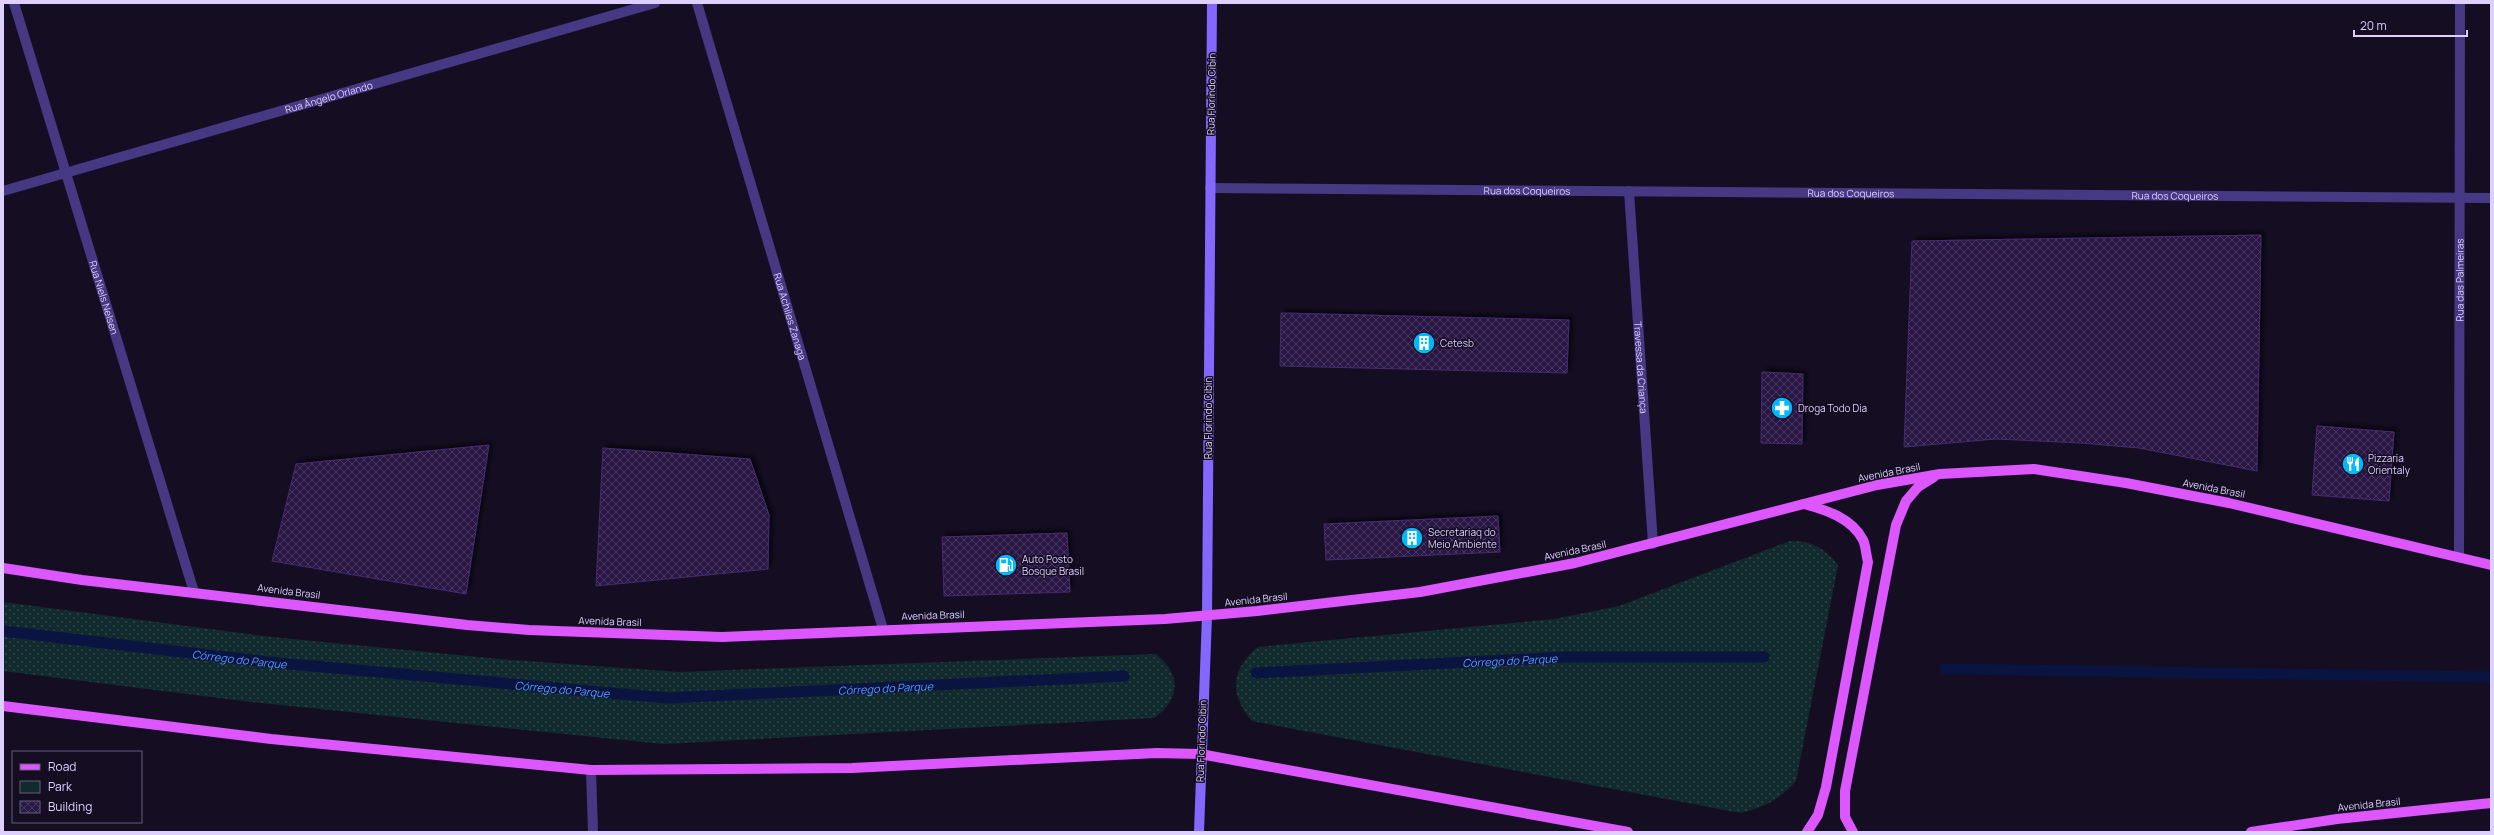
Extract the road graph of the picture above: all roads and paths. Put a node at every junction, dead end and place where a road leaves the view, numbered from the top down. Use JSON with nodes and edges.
{"nodes":[{"id":1,"x":14,"y":3,"type":"edge"},
{"id":2,"x":655,"y":3,"type":"edge"},
{"id":3,"x":697,"y":3,"type":"edge"},
{"id":4,"x":1212,"y":3,"type":"edge"},
{"id":5,"x":2460,"y":3,"type":"edge"},
{"id":6,"x":66,"y":172,"type":"junction"},
{"id":7,"x":1210,"y":188,"type":"junction"},
{"id":8,"x":3,"y":190,"type":"edge"},
{"id":9,"x":1629,"y":191,"type":"junction"},
{"id":10,"x":2460,"y":198,"type":"junction"},
{"id":11,"x":2491,"y":198,"type":"edge"},
{"id":12,"x":1940,"y":474,"type":"junction"},
{"id":13,"x":1804,"y":504,"type":"junction"},
{"id":14,"x":1653,"y":544,"type":"junction"},
{"id":15,"x":2459,"y":558,"type":"junction"},
{"id":16,"x":2491,"y":565,"type":"edge"},
{"id":17,"x":3,"y":568,"type":"edge"},
{"id":18,"x":194,"y":592,"type":"junction"},
{"id":19,"x":1207,"y":616,"type":"junction"},
{"id":20,"x":883,"y":629,"type":"junction"},
{"id":21,"x":3,"y":706,"type":"edge"},
{"id":22,"x":1200,"y":754,"type":"junction"},
{"id":23,"x":591,"y":770,"type":"junction"},
{"id":24,"x":2491,"y":803,"type":"edge"},
{"id":25,"x":593,"y":832,"type":"edge"},
{"id":26,"x":1199,"y":832,"type":"edge"},
{"id":27,"x":1628,"y":832,"type":"edge"},
{"id":28,"x":1807,"y":832,"type":"edge"},
{"id":29,"x":1853,"y":832,"type":"edge"},
{"id":30,"x":2251,"y":832,"type":"edge"}],
"edges":[{"from":1,"to":6,"type":"street","name":"Rua Niels Nelsen"},
{"from":2,"to":6,"type":"street","name":"Rua Ângelo Orlando"},
{"from":3,"to":20,"type":"street","name":"Rua Achiles Zanaga"},
{"from":4,"to":7,"type":"main road","name":"Rua Florindo Cibin"},
{"from":5,"to":10,"type":"street","name":"Rua das Palmeiras"},
{"from":6,"to":8,"type":"street","name":"Rua Ângelo Orlando"},
{"from":6,"to":18,"type":"street","name":"Rua Niels Nelsen"},
{"from":7,"to":9,"type":"street","name":"Rua dos Coqueiros"},
{"from":7,"to":19,"type":"main road","name":"Rua Florindo Cibin"},
{"from":9,"to":10,"type":"street","name":"Rua dos Coqueiros"},
{"from":9,"to":14,"type":"street","name":"Travessa da Criança"},
{"from":10,"to":11,"type":"street","name":"Rua dos Coqueiros"},
{"from":10,"to":15,"type":"street","name":"Rua das Palmeiras"},
{"from":12,"to":13,"type":"main road","name":"Avenida Brasil"},
{"from":12,"to":15,"type":"main road","name":"Avenida Brasil"},
{"from":12,"to":29,"type":"main road"},
{"from":13,"to":14,"type":"main road","name":"Avenida Brasil"},
{"from":13,"to":28,"type":"main road"},
{"from":14,"to":19,"type":"main road","name":"Avenida Brasil"},
{"from":15,"to":16,"type":"main road","name":"Avenida Brasil"},
{"from":17,"to":18,"type":"main road","name":"Avenida Brasil"},
{"from":18,"to":20,"type":"main road","name":"Avenida Brasil"},
{"from":19,"to":20,"type":"main road","name":"Avenida Brasil"},
{"from":19,"to":22,"type":"main road","name":"Rua Florindo Cibin"},
{"from":21,"to":23,"type":"main road"},
{"from":22,"to":23,"type":"main road"},
{"from":22,"to":26,"type":"main road","name":"Rua Florindo Cibin"},
{"from":22,"to":27,"type":"main road"},
{"from":23,"to":25,"type":"street"},
{"from":24,"to":30,"type":"main road","name":"Avenida Brasil"}]}
